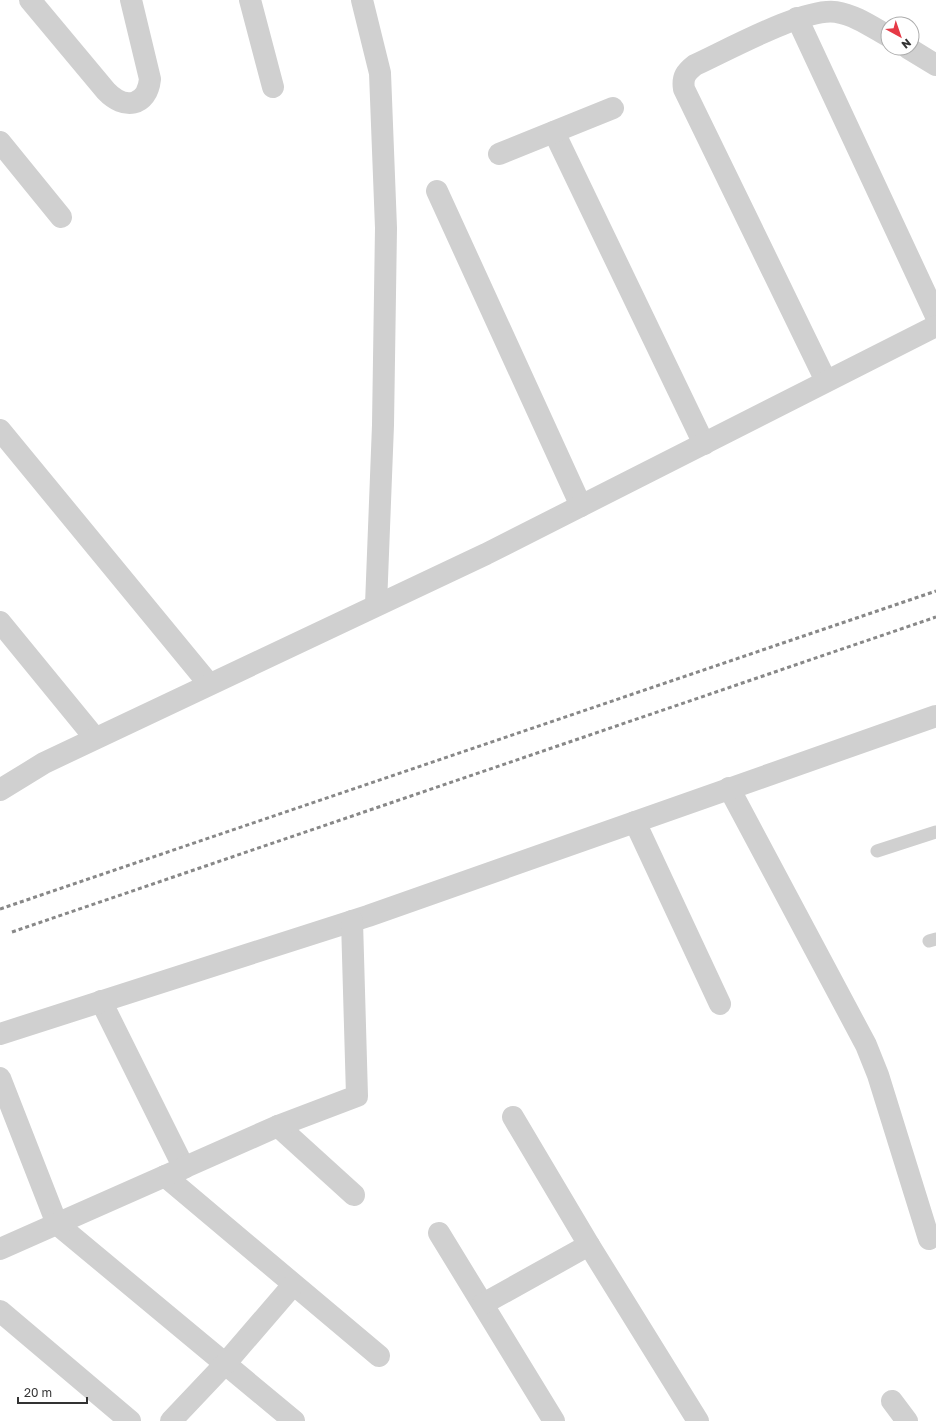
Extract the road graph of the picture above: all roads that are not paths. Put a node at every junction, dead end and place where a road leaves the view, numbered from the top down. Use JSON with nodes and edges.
{"nodes":[{"id":1,"x":30,"y":0,"type":"edge"},
{"id":2,"x":131,"y":0,"type":"edge"},
{"id":3,"x":250,"y":0,"type":"edge"},
{"id":4,"x":362,"y":0,"type":"edge"},
{"id":5,"x":797,"y":18,"type":"junction"},
{"id":6,"x":880,"y":31,"type":"edge"},
{"id":7,"x":920,"y":55,"type":"edge"},
{"id":8,"x":936,"y":65,"type":"edge"},
{"id":9,"x":272,"y":87,"type":"dead end"},
{"id":10,"x":612,"y":108,"type":"dead end"},
{"id":11,"x":554,"y":132,"type":"junction"},
{"id":12,"x":0,"y":142,"type":"edge"},
{"id":13,"x":499,"y":154,"type":"dead end"},
{"id":14,"x":437,"y":191,"type":"dead end"},
{"id":15,"x":61,"y":218,"type":"dead end"},
{"id":16,"x":936,"y":316,"type":"edge"},
{"id":17,"x":936,"y":326,"type":"edge"},
{"id":18,"x":826,"y":381,"type":"junction"},
{"id":19,"x":0,"y":430,"type":"edge"},
{"id":20,"x":704,"y":444,"type":"junction"},
{"id":21,"x":581,"y":506,"type":"junction"},
{"id":22,"x":376,"y":605,"type":"junction"},
{"id":23,"x":0,"y":622,"type":"edge"},
{"id":24,"x":209,"y":684,"type":"junction"},
{"id":25,"x":936,"y":716,"type":"edge"},
{"id":26,"x":95,"y":738,"type":"junction"},
{"id":27,"x":730,"y":788,"type":"junction"},
{"id":28,"x":0,"y":790,"type":"edge"},
{"id":29,"x":635,"y":822,"type":"junction"},
{"id":30,"x":936,"y":832,"type":"edge"},
{"id":31,"x":877,"y":851,"type":"dead end"},
{"id":32,"x":352,"y":921,"type":"junction"},
{"id":33,"x":101,"y":1001,"type":"junction"},
{"id":34,"x":720,"y":1004,"type":"dead end"},
{"id":35,"x":0,"y":1034,"type":"edge"},
{"id":36,"x":0,"y":1078,"type":"edge"},
{"id":37,"x":513,"y":1117,"type":"dead end"},
{"id":38,"x":278,"y":1126,"type":"junction"},
{"id":39,"x":174,"y":1172,"type":"junction"},
{"id":40,"x":354,"y":1195,"type":"dead end"},
{"id":41,"x":57,"y":1224,"type":"junction"},
{"id":42,"x":439,"y":1233,"type":"dead end"},
{"id":43,"x":929,"y":1239,"type":"dead end"},
{"id":44,"x":589,"y":1245,"type":"junction"},
{"id":45,"x":0,"y":1250,"type":"edge"},
{"id":46,"x":293,"y":1284,"type":"junction"},
{"id":47,"x":483,"y":1304,"type":"junction"},
{"id":48,"x":0,"y":1310,"type":"edge"},
{"id":49,"x":379,"y":1356,"type":"dead end"},
{"id":50,"x":225,"y":1364,"type":"junction"},
{"id":51,"x":892,"y":1401,"type":"dead end"},
{"id":52,"x":130,"y":1421,"type":"edge"},
{"id":53,"x":171,"y":1421,"type":"edge"},
{"id":54,"x":294,"y":1421,"type":"edge"},
{"id":55,"x":554,"y":1421,"type":"edge"},
{"id":56,"x":698,"y":1421,"type":"edge"},
{"id":57,"x":907,"y":1421,"type":"edge"}],
"edges":[{"from":1,"to":2,"type":"street"},
{"from":3,"to":9,"type":"street"},
{"from":4,"to":22,"type":"street"},
{"from":5,"to":6,"type":"street"},
{"from":5,"to":16,"type":"street"},
{"from":5,"to":18,"type":"street"},
{"from":7,"to":8,"type":"street"},
{"from":10,"to":11,"type":"street"},
{"from":11,"to":13,"type":"street"},
{"from":11,"to":20,"type":"street"},
{"from":12,"to":15,"type":"street"},
{"from":14,"to":21,"type":"street"},
{"from":17,"to":18,"type":"street"},
{"from":18,"to":20,"type":"street"},
{"from":19,"to":24,"type":"street"},
{"from":20,"to":21,"type":"street"},
{"from":21,"to":22,"type":"street"},
{"from":22,"to":24,"type":"street"},
{"from":23,"to":26,"type":"street"},
{"from":24,"to":26,"type":"street"},
{"from":25,"to":27,"type":"street"},
{"from":26,"to":28,"type":"street"},
{"from":27,"to":29,"type":"street"},
{"from":27,"to":43,"type":"street"},
{"from":29,"to":32,"type":"street"},
{"from":29,"to":34,"type":"street"},
{"from":30,"to":31,"type":"lane"},
{"from":32,"to":33,"type":"street"},
{"from":32,"to":38,"type":"street"},
{"from":33,"to":35,"type":"street"},
{"from":33,"to":39,"type":"street"},
{"from":36,"to":41,"type":"street"},
{"from":37,"to":44,"type":"street"},
{"from":38,"to":39,"type":"street"},
{"from":38,"to":40,"type":"street"},
{"from":39,"to":41,"type":"street"},
{"from":39,"to":46,"type":"street"},
{"from":41,"to":45,"type":"street"},
{"from":41,"to":50,"type":"street"},
{"from":42,"to":47,"type":"street"},
{"from":44,"to":47,"type":"street"},
{"from":44,"to":56,"type":"street"},
{"from":46,"to":49,"type":"street"},
{"from":46,"to":50,"type":"street"},
{"from":47,"to":55,"type":"street"},
{"from":48,"to":52,"type":"street"},
{"from":50,"to":53,"type":"street"},
{"from":50,"to":54,"type":"street"},
{"from":51,"to":57,"type":"street"}]}
